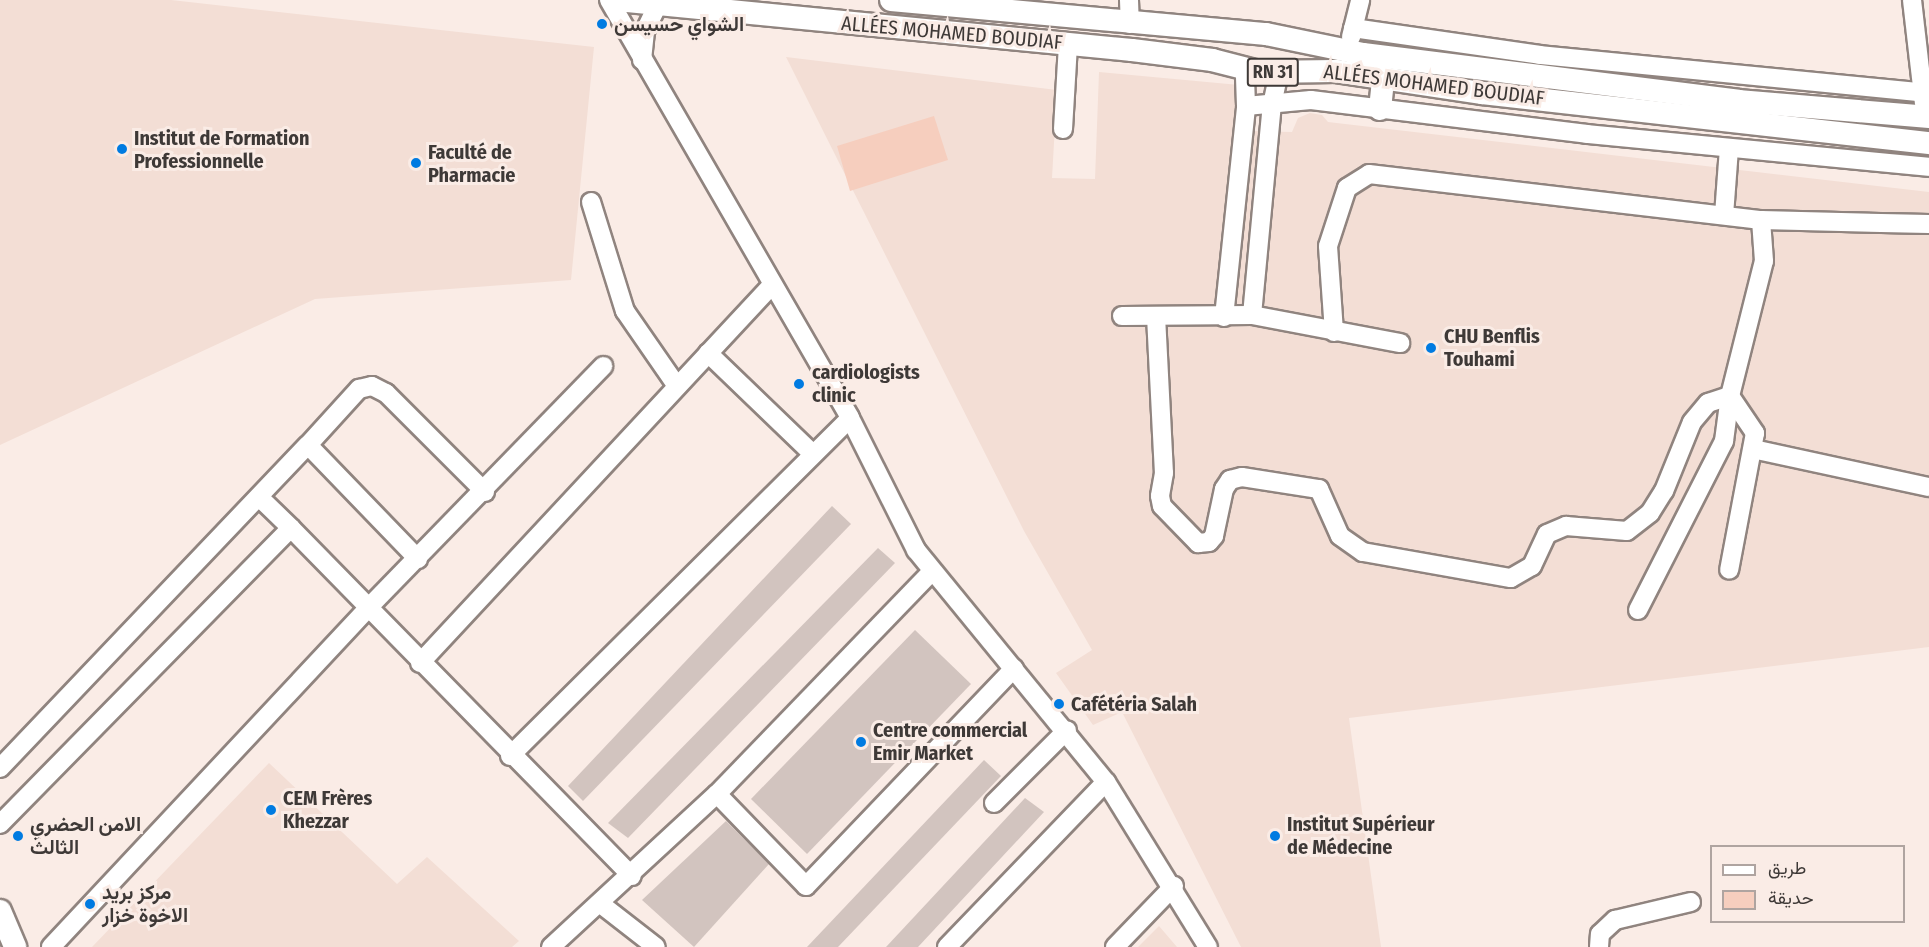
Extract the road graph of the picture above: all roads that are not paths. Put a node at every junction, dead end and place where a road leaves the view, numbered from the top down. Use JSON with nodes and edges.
{"nodes":[{"id":1,"x":609,"y":0,"type":"edge"},
{"id":2,"x":617,"y":0,"type":"edge"},
{"id":3,"x":891,"y":0,"type":"edge"},
{"id":4,"x":1011,"y":0,"type":"edge"},
{"id":5,"x":1129,"y":0,"type":"edge"},
{"id":6,"x":1360,"y":0,"type":"edge"},
{"id":7,"x":1912,"y":0,"type":"edge"},
{"id":8,"x":658,"y":4,"type":"junction"},
{"id":9,"x":1035,"y":16,"type":"junction"},
{"id":10,"x":1130,"y":24,"type":"junction"},
{"id":11,"x":1353,"y":28,"type":"junction"},
{"id":12,"x":1245,"y":33,"type":"junction"},
{"id":13,"x":1286,"y":39,"type":"junction"},
{"id":14,"x":1068,"y":44,"type":"junction"},
{"id":15,"x":1348,"y":51,"type":"junction"},
{"id":16,"x":642,"y":60,"type":"junction"},
{"id":17,"x":1245,"y":70,"type":"junction"},
{"id":18,"x":1280,"y":72,"type":"junction"},
{"id":19,"x":1383,"y":78,"type":"junction"},
{"id":20,"x":1926,"y":93,"type":"edge"},
{"id":21,"x":1272,"y":105,"type":"junction"},
{"id":22,"x":1246,"y":106,"type":"junction"},
{"id":23,"x":1380,"y":109,"type":"junction"},
{"id":24,"x":1927,"y":117,"type":"edge"},
{"id":25,"x":1063,"y":129,"type":"dead end"},
{"id":26,"x":1929,"y":143,"type":"edge"},
{"id":27,"x":1729,"y":148,"type":"junction"},
{"id":28,"x":1929,"y":167,"type":"edge"},
{"id":29,"x":591,"y":202,"type":"dead end"},
{"id":30,"x":1724,"y":215,"type":"junction"},
{"id":31,"x":1761,"y":220,"type":"junction"},
{"id":32,"x":1929,"y":224,"type":"edge"},
{"id":33,"x":772,"y":285,"type":"junction"},
{"id":34,"x":1252,"y":315,"type":"junction"},
{"id":35,"x":1122,"y":316,"type":"dead end"},
{"id":36,"x":1156,"y":316,"type":"junction"},
{"id":37,"x":1224,"y":317,"type":"junction"},
{"id":38,"x":1334,"y":332,"type":"junction"},
{"id":39,"x":1400,"y":343,"type":"dead end"},
{"id":40,"x":708,"y":353,"type":"junction"},
{"id":41,"x":603,"y":366,"type":"dead end"},
{"id":42,"x":677,"y":386,"type":"junction"},
{"id":43,"x":1730,"y":396,"type":"junction"},
{"id":44,"x":850,"y":418,"type":"junction"},
{"id":45,"x":308,"y":445,"type":"junction"},
{"id":46,"x":1753,"y":449,"type":"junction"},
{"id":47,"x":813,"y":454,"type":"junction"},
{"id":48,"x":1929,"y":487,"type":"edge"},
{"id":49,"x":485,"y":492,"type":"junction"},
{"id":50,"x":259,"y":498,"type":"junction"},
{"id":51,"x":291,"y":528,"type":"junction"},
{"id":52,"x":418,"y":559,"type":"junction"},
{"id":53,"x":1729,"y":570,"type":"dead end"},
{"id":54,"x":932,"y":571,"type":"junction"},
{"id":55,"x":367,"y":609,"type":"junction"},
{"id":56,"x":1638,"y":610,"type":"dead end"},
{"id":57,"x":420,"y":663,"type":"junction"},
{"id":58,"x":1014,"y":668,"type":"junction"},
{"id":59,"x":1067,"y":730,"type":"junction"},
{"id":60,"x":510,"y":756,"type":"junction"},
{"id":61,"x":0,"y":768,"type":"edge"},
{"id":62,"x":1106,"y":782,"type":"junction"},
{"id":63,"x":717,"y":794,"type":"junction"},
{"id":64,"x":994,"y":803,"type":"dead end"},
{"id":65,"x":0,"y":824,"type":"edge"},
{"id":66,"x":632,"y":876,"type":"junction"},
{"id":67,"x":1174,"y":886,"type":"junction"},
{"id":68,"x":1691,"y":902,"type":"dead end"},
{"id":69,"x":602,"y":904,"type":"junction"},
{"id":70,"x":0,"y":911,"type":"edge"},
{"id":71,"x":15,"y":947,"type":"edge"},
{"id":72,"x":51,"y":947,"type":"edge"},
{"id":73,"x":551,"y":947,"type":"edge"},
{"id":74,"x":656,"y":947,"type":"edge"},
{"id":75,"x":947,"y":947,"type":"edge"},
{"id":76,"x":1115,"y":947,"type":"edge"},
{"id":77,"x":1208,"y":947,"type":"edge"},
{"id":78,"x":1599,"y":947,"type":"edge"}],
"edges":[{"from":1,"to":16,"type":"street"},
{"from":2,"to":8,"type":"main road","name":"ALLÉES MOHAMED BOUDIAF","number":"RN 31"},
{"from":3,"to":9,"type":"main road","name":"ALLÉES MOHAMED BOUDIAF","number":"RN 31"},
{"from":4,"to":9,"type":"street"},
{"from":5,"to":10,"type":"street"},
{"from":6,"to":11,"type":"street"},
{"from":7,"to":20,"type":"street"},
{"from":8,"to":14,"type":"main road","name":"ALLÉES MOHAMED BOUDIAF","number":"RN 31"},
{"from":8,"to":16,"type":"street"},
{"from":9,"to":10,"type":"main road","name":"ALLÉES MOHAMED BOUDIAF","number":"RN 31"},
{"from":10,"to":12,"type":"main road","name":"ALLÉES MOHAMED BOUDIAF","number":"RN 31"},
{"from":11,"to":15,"type":"street"},
{"from":11,"to":20,"type":"street"},
{"from":12,"to":13,"type":"main road","name":"ALLÉES MOHAMED BOUDIAF","number":"RN 31"},
{"from":12,"to":17,"type":"main road"},
{"from":13,"to":15,"type":"main road","name":"ALLÉES MOHAMED BOUDIAF","number":"RN 31"},
{"from":13,"to":18,"type":"main road"},
{"from":14,"to":17,"type":"main road","name":"ALLÉES MOHAMED BOUDIAF","number":"RN 31"},
{"from":14,"to":25,"type":"street"},
{"from":15,"to":24,"type":"main road","name":"ALLÉES MOHAMED BOUDIAF","number":"RN 31"},
{"from":16,"to":33,"type":"street"},
{"from":17,"to":18,"type":"main road","name":"ALLÉES MOHAMED BOUDIAF","number":"RN 31"},
{"from":17,"to":22,"type":"street"},
{"from":18,"to":19,"type":"main road","name":"ALLÉES MOHAMED BOUDIAF","number":"RN 31"},
{"from":18,"to":21,"type":"street"},
{"from":19,"to":23,"type":"main road"},
{"from":19,"to":26,"type":"main road","name":"ALLÉES MOHAMED BOUDIAF","number":"RN 31"},
{"from":20,"to":24,"type":"street"},
{"from":21,"to":22,"type":"street"},
{"from":21,"to":23,"type":"street"},
{"from":21,"to":34,"type":"street"},
{"from":22,"to":37,"type":"street"},
{"from":23,"to":27,"type":"street"},
{"from":27,"to":28,"type":"street"},
{"from":27,"to":30,"type":"street"},
{"from":29,"to":42,"type":"street"},
{"from":30,"to":31,"type":"street"},
{"from":30,"to":38,"type":"street"},
{"from":31,"to":32,"type":"street"},
{"from":31,"to":43,"type":"street"},
{"from":33,"to":40,"type":"street"},
{"from":33,"to":44,"type":"street"},
{"from":34,"to":37,"type":"street"},
{"from":34,"to":38,"type":"street"},
{"from":35,"to":36,"type":"street"},
{"from":36,"to":37,"type":"street"},
{"from":36,"to":43,"type":"street"},
{"from":38,"to":39,"type":"street"},
{"from":40,"to":42,"type":"street"},
{"from":40,"to":47,"type":"street"},
{"from":41,"to":49,"type":"street"},
{"from":42,"to":57,"type":"street"},
{"from":43,"to":46,"type":"street"},
{"from":43,"to":56,"type":"street"},
{"from":44,"to":47,"type":"street"},
{"from":44,"to":54,"type":"street"},
{"from":45,"to":49,"type":"street"},
{"from":45,"to":50,"type":"street"},
{"from":45,"to":52,"type":"street"},
{"from":46,"to":48,"type":"street"},
{"from":46,"to":53,"type":"street"},
{"from":47,"to":60,"type":"street"},
{"from":49,"to":52,"type":"street"},
{"from":50,"to":51,"type":"street"},
{"from":50,"to":61,"type":"street"},
{"from":51,"to":55,"type":"street"},
{"from":51,"to":65,"type":"street"},
{"from":52,"to":55,"type":"street"},
{"from":54,"to":58,"type":"street"},
{"from":54,"to":63,"type":"street"},
{"from":55,"to":57,"type":"street"},
{"from":55,"to":72,"type":"street"},
{"from":57,"to":60,"type":"street"},
{"from":58,"to":59,"type":"street"},
{"from":58,"to":63,"type":"street"},
{"from":59,"to":62,"type":"street"},
{"from":59,"to":64,"type":"street"},
{"from":60,"to":66,"type":"street"},
{"from":62,"to":67,"type":"street"},
{"from":62,"to":75,"type":"street"},
{"from":63,"to":66,"type":"street"},
{"from":66,"to":69,"type":"street"},
{"from":67,"to":76,"type":"street"},
{"from":67,"to":77,"type":"street"},
{"from":68,"to":78,"type":"street"},
{"from":69,"to":73,"type":"street"},
{"from":69,"to":74,"type":"street"},
{"from":70,"to":71,"type":"main road"}]}
